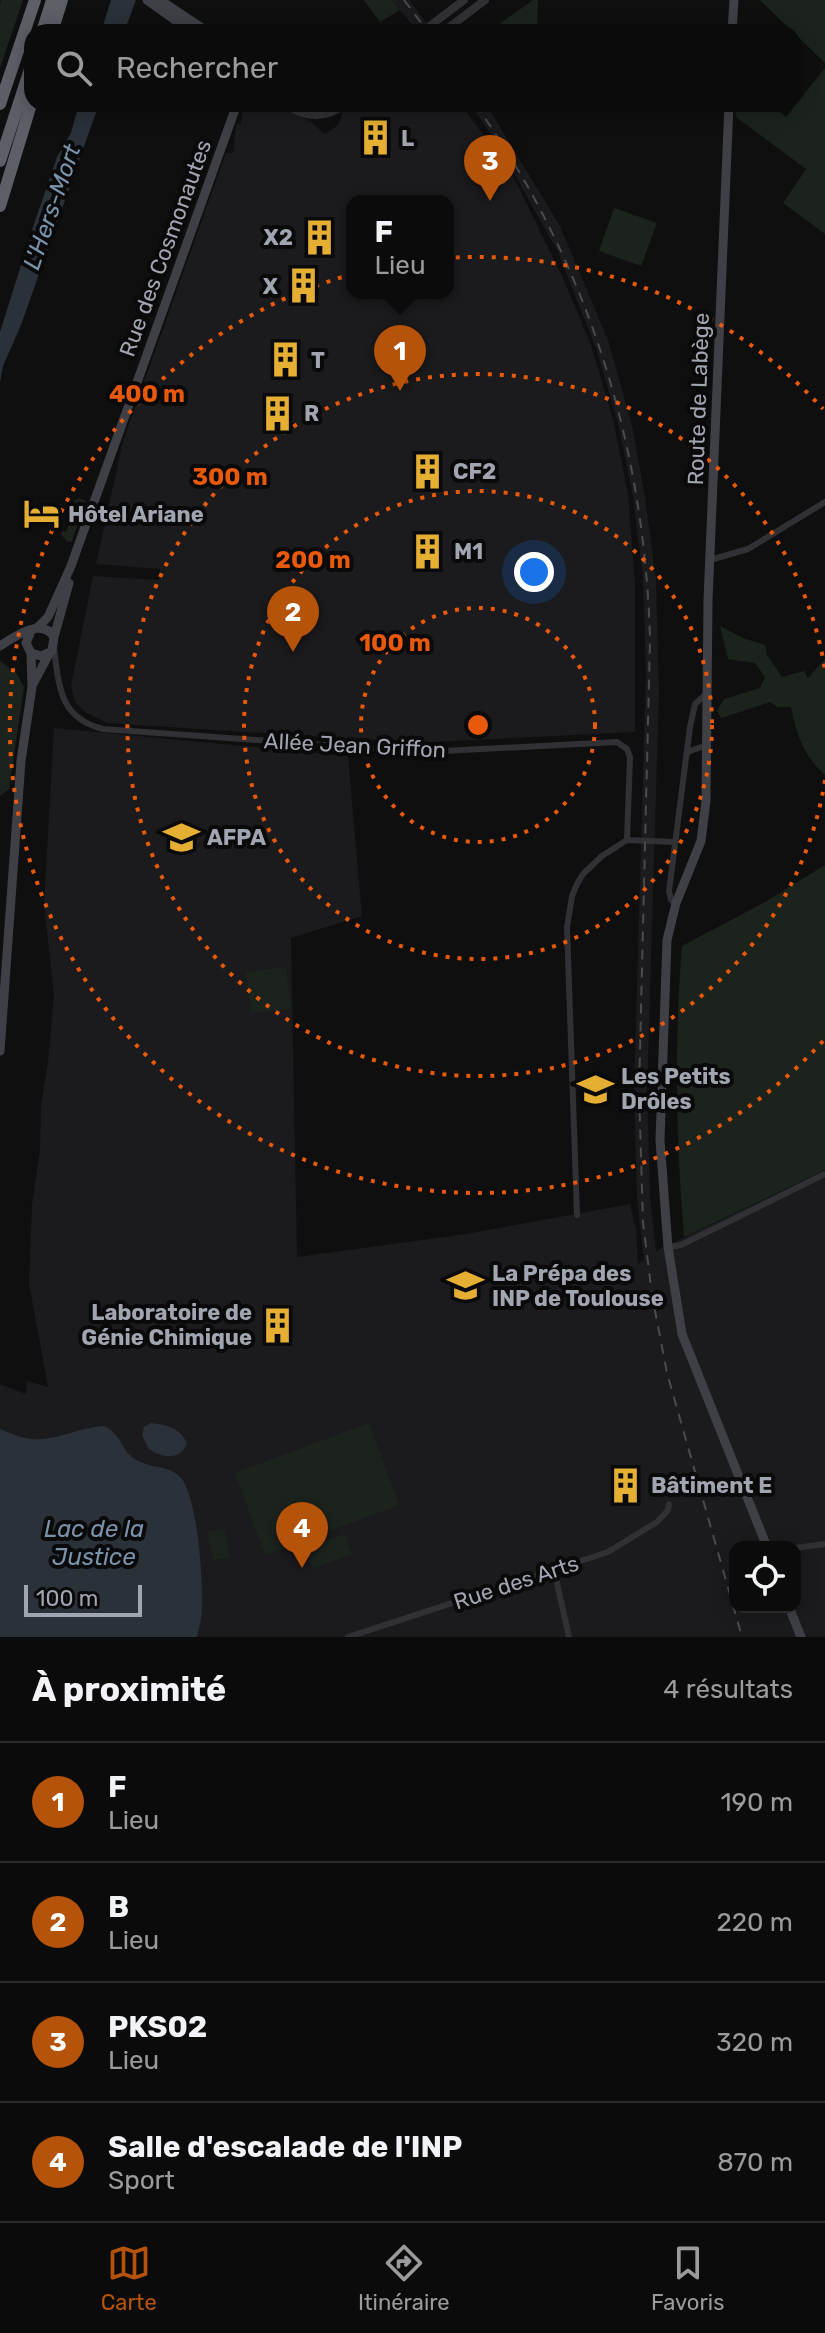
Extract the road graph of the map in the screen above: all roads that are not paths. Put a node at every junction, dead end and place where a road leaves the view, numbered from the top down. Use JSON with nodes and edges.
{"nodes":[{"id":1,"x":35,"y":0,"type":"edge"},
{"id":2,"x":52,"y":0,"type":"edge"},
{"id":3,"x":62,"y":0,"type":"edge"},
{"id":4,"x":464,"y":0,"type":"edge"},
{"id":5,"x":485,"y":0,"type":"edge"},
{"id":6,"x":154,"y":2,"type":"edge"},
{"id":7,"x":733,"y":2,"type":"edge"},
{"id":8,"x":27,"y":24,"type":"edge"},
{"id":9,"x":44,"y":24,"type":"edge"},
{"id":10,"x":54,"y":24,"type":"edge"},
{"id":11,"x":182,"y":24,"type":"edge"},
{"id":12,"x":194,"y":24,"type":"edge"},
{"id":13,"x":432,"y":24,"type":"edge"},
{"id":14,"x":454,"y":24,"type":"edge"},
{"id":15,"x":732,"y":24,"type":"edge"},
{"id":16,"x":24,"y":33,"type":"edge"},
{"id":17,"x":24,"y":88,"type":"edge"},
{"id":18,"x":0,"y":104,"type":"edge"},
{"id":19,"x":29,"y":112,"type":"edge"},
{"id":20,"x":232,"y":112,"type":"edge"},
{"id":21,"x":300,"y":112,"type":"edge"},
{"id":22,"x":334,"y":112,"type":"edge"},
{"id":23,"x":729,"y":112,"type":"edge"},
{"id":24,"x":0,"y":161,"type":"edge"},
{"id":25,"x":0,"y":206,"type":"edge"},
{"id":26,"x":825,"y":502,"type":"edge"},
{"id":27,"x":710,"y":560,"type":"junction"},
{"id":28,"x":71,"y":566,"type":"junction"},
{"id":29,"x":35,"y":629,"type":"junction"},
{"id":30,"x":0,"y":646,"type":"edge"},
{"id":31,"x":43,"y":651,"type":"junction"},
{"id":32,"x":54,"y":672,"type":"junction"},
{"id":33,"x":38,"y":676,"type":"junction"},
{"id":34,"x":32,"y":687,"type":"junction"},
{"id":35,"x":705,"y":695,"type":"junction"},
{"id":36,"x":707,"y":745,"type":"junction"},
{"id":37,"x":687,"y":754,"type":"junction"},
{"id":38,"x":627,"y":840,"type":"junction"},
{"id":39,"x":674,"y":842,"type":"junction"},
{"id":40,"x":676,"y":903,"type":"junction"},
{"id":41,"x":0,"y":1051,"type":"edge"},
{"id":42,"x":825,"y":1174,"type":"edge"},
{"id":43,"x":577,"y":1215,"type":"dead end"},
{"id":44,"x":668,"y":1247,"type":"junction"},
{"id":45,"x":669,"y":1504,"type":"dead end"},
{"id":46,"x":765,"y":1541,"type":"edge"},
{"id":47,"x":825,"y":1544,"type":"edge"},
{"id":48,"x":801,"y":1547,"type":"edge"},
{"id":49,"x":554,"y":1570,"type":"junction"},
{"id":50,"x":792,"y":1613,"type":"edge"},
{"id":51,"x":795,"y":1621,"type":"junction"},
{"id":52,"x":348,"y":1637,"type":"edge"},
{"id":53,"x":569,"y":1637,"type":"edge"},
{"id":54,"x":801,"y":1637,"type":"edge"},
{"id":55,"x":808,"y":1637,"type":"edge"}],
"edges":[{"from":1,"to":8,"type":"highway"},
{"from":2,"to":9,"type":"highway"},
{"from":3,"to":10,"type":"highway"},
{"from":4,"to":13,"type":"street"},
{"from":5,"to":14,"type":"street"},
{"from":6,"to":11,"type":"main road"},
{"from":6,"to":12,"type":"main road"},
{"from":7,"to":15,"type":"main road"},
{"from":16,"to":18,"type":"highway"},
{"from":17,"to":24,"type":"highway"},
{"from":19,"to":25,"type":"highway"},
{"from":20,"to":28,"type":"main road","name":"Rue des Cosmonautes"},
{"from":21,"to":22,"type":"street"},
{"from":23,"to":27,"type":"main road","name":"Route de Labège"},
{"from":26,"to":27,"type":"street"},
{"from":27,"to":35,"type":"main road","name":"Route de Labège"},
{"from":28,"to":29,"type":"main road","name":"Rue des Cosmonautes"},
{"from":28,"to":31,"type":"main road","name":"Rue des Cosmonautes"},
{"from":29,"to":30,"type":"main road"},
{"from":29,"to":31,"type":"main road"},
{"from":29,"to":31,"type":"main road"},
{"from":30,"to":31,"type":"main road"},
{"from":31,"to":32,"type":"street","name":"Allée Jean Griffon"},
{"from":31,"to":32,"type":"street","name":"Allée Jean Griffon"},
{"from":31,"to":33,"type":"main road"},
{"from":31,"to":34,"type":"main road"},
{"from":32,"to":33,"type":"main road"},
{"from":32,"to":38,"type":"street","name":"Allée Jean Griffon"},
{"from":33,"to":34,"type":"main road"},
{"from":34,"to":41,"type":"main road"},
{"from":35,"to":36,"type":"main road","name":"Route de Labège"},
{"from":35,"to":37,"type":"street","name":"Route de Labège"},
{"from":36,"to":37,"type":"street"},
{"from":36,"to":40,"type":"main road","name":"Route de Labège"},
{"from":37,"to":39,"type":"street","name":"Route de Labège"},
{"from":38,"to":39,"type":"street"},
{"from":38,"to":43,"type":"street"},
{"from":39,"to":40,"type":"street","name":"Route de Labège"},
{"from":40,"to":44,"type":"main road","name":"Route de Labège"},
{"from":42,"to":44,"type":"street"},
{"from":44,"to":46,"type":"main road","name":"Route de Labège"},
{"from":45,"to":49,"type":"street","name":"Rue des Arts"},
{"from":47,"to":48,"type":"street"},
{"from":49,"to":52,"type":"street","name":"Rue des Arts"},
{"from":49,"to":53,"type":"street"},
{"from":50,"to":51,"type":"main road"},
{"from":51,"to":54,"type":"main road"},
{"from":51,"to":55,"type":"main road"}]}
